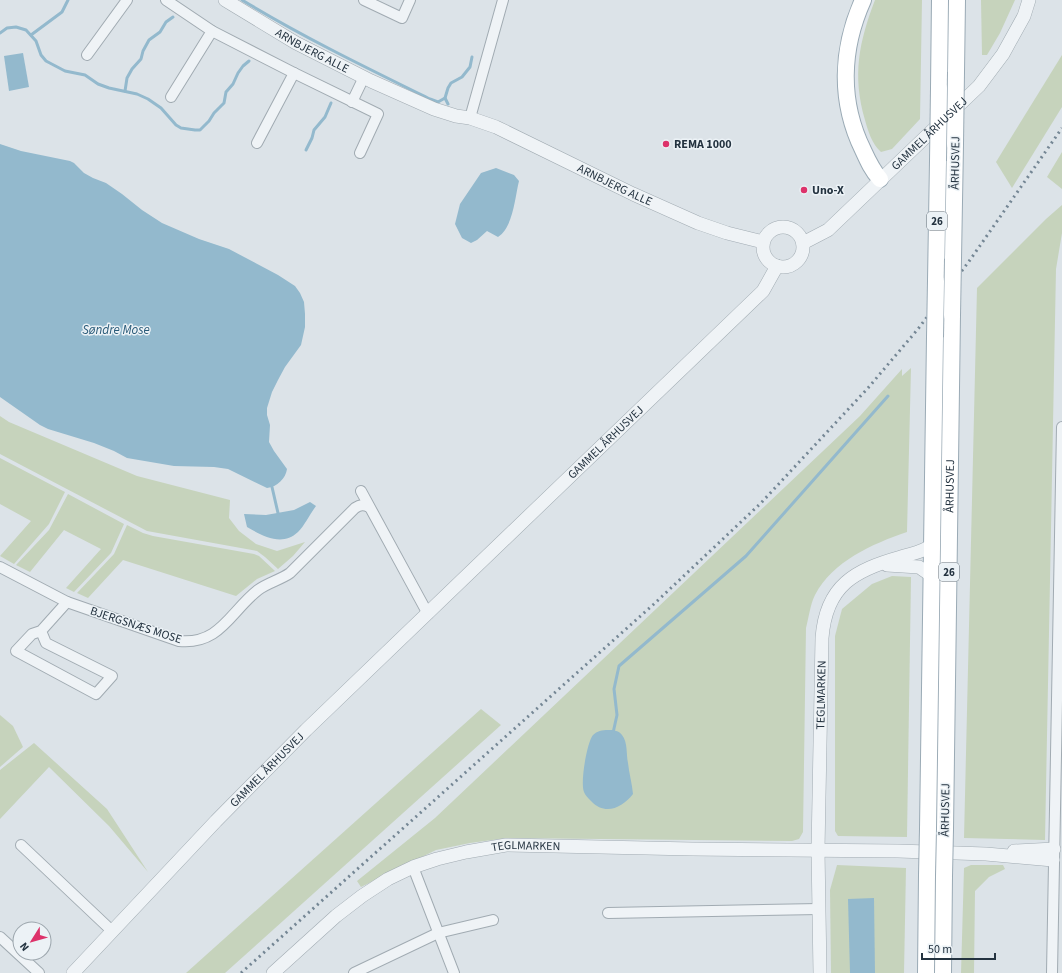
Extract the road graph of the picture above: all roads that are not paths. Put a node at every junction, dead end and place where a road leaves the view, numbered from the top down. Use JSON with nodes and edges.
{"nodes":[{"id":1,"x":127,"y":0,"type":"edge"},
{"id":2,"x":166,"y":0,"type":"edge"},
{"id":3,"x":225,"y":0,"type":"edge"},
{"id":4,"x":364,"y":0,"type":"edge"},
{"id":5,"x":410,"y":0,"type":"edge"},
{"id":6,"x":503,"y":0,"type":"edge"},
{"id":7,"x":863,"y":0,"type":"edge"},
{"id":8,"x":940,"y":0,"type":"edge"},
{"id":9,"x":957,"y":0,"type":"edge"},
{"id":10,"x":1029,"y":0,"type":"edge"},
{"id":11,"x":212,"y":31,"type":"junction"},
{"id":12,"x":87,"y":55,"type":"dead end"},
{"id":13,"x":294,"y":73,"type":"junction"},
{"id":14,"x":364,"y":77,"type":"junction"},
{"id":15,"x":171,"y":96,"type":"dead end"},
{"id":16,"x":352,"y":102,"type":"junction"},
{"id":17,"x":470,"y":118,"type":"junction"},
{"id":18,"x":257,"y":143,"type":"dead end"},
{"id":19,"x":360,"y":153,"type":"dead end"},
{"id":20,"x":880,"y":179,"type":"junction"},
{"id":21,"x":764,"y":242,"type":"junction"},
{"id":22,"x":803,"y":244,"type":"junction"},
{"id":23,"x":777,"y":266,"type":"junction"},
{"id":24,"x":1062,"y":427,"type":"edge"},
{"id":25,"x":361,"y":491,"type":"dead end"},
{"id":26,"x":369,"y":507,"type":"junction"},
{"id":27,"x":932,"y":545,"type":"junction"},
{"id":28,"x":875,"y":565,"type":"junction"},
{"id":29,"x":0,"y":567,"type":"edge"},
{"id":30,"x":932,"y":576,"type":"junction"},
{"id":31,"x":67,"y":602,"type":"junction"},
{"id":32,"x":428,"y":614,"type":"junction"},
{"id":33,"x":41,"y":631,"type":"junction"},
{"id":34,"x":21,"y":845,"type":"dead end"},
{"id":35,"x":818,"y":850,"type":"junction"},
{"id":36,"x":1054,"y":854,"type":"junction"},
{"id":37,"x":414,"y":867,"type":"junction"},
{"id":38,"x":819,"y":909,"type":"junction"},
{"id":39,"x":608,"y":913,"type":"dead end"},
{"id":40,"x":493,"y":920,"type":"dead end"},
{"id":41,"x":112,"y":931,"type":"junction"},
{"id":42,"x":438,"y":933,"type":"junction"},
{"id":43,"x":0,"y":937,"type":"edge"},
{"id":44,"x":39,"y":973,"type":"edge"},
{"id":45,"x":73,"y":973,"type":"edge"},
{"id":46,"x":273,"y":973,"type":"edge"},
{"id":47,"x":354,"y":973,"type":"edge"},
{"id":48,"x":454,"y":973,"type":"edge"},
{"id":49,"x":820,"y":973,"type":"edge"},
{"id":50,"x":926,"y":973,"type":"edge"},
{"id":51,"x":943,"y":973,"type":"edge"},
{"id":52,"x":1052,"y":973,"type":"edge"}],
"edges":[{"from":1,"to":12,"type":"street"},
{"from":2,"to":11,"type":"street"},
{"from":3,"to":14,"type":"street","name":"ARNBJERG ALLE"},
{"from":4,"to":5,"type":"street"},
{"from":6,"to":17,"type":"street"},
{"from":7,"to":20,"type":"main road"},
{"from":8,"to":27,"type":"main road","name":"ÅRHUSVEJ","number":"26","bridge":true},
{"from":9,"to":51,"type":"main road","name":"ÅRHUSVEJ","number":"26","bridge":true},
{"from":10,"to":20,"type":"street","name":"GAMMEL ÅRHUSVEJ"},
{"from":11,"to":13,"type":"street"},
{"from":11,"to":15,"type":"street"},
{"from":13,"to":16,"type":"street"},
{"from":13,"to":18,"type":"street"},
{"from":14,"to":16,"type":"street"},
{"from":14,"to":17,"type":"street","name":"ARNBJERG ALLE"},
{"from":16,"to":19,"type":"street"},
{"from":17,"to":21,"type":"street","name":"ARNBJERG ALLE"},
{"from":20,"to":22,"type":"street","name":"GAMMEL ÅRHUSVEJ"},
{"from":21,"to":22,"type":"street"},
{"from":21,"to":23,"type":"street"},
{"from":22,"to":23,"type":"street"},
{"from":23,"to":32,"type":"street","name":"GAMMEL ÅRHUSVEJ"},
{"from":24,"to":36,"type":"street"},
{"from":25,"to":26,"type":"street"},
{"from":26,"to":31,"type":"street","name":"BJERGSNÆS MOSE"},
{"from":26,"to":32,"type":"street"},
{"from":27,"to":28,"type":"street","name":"TEGLMARKEN"},
{"from":27,"to":30,"type":"main road","name":"ÅRHUSVEJ","number":"26"},
{"from":28,"to":30,"type":"street","name":"TEGLMARKEN"},
{"from":28,"to":35,"type":"street","name":"TEGLMARKEN"},
{"from":29,"to":31,"type":"street","name":"BJERGSNÆS MOSE"},
{"from":30,"to":50,"type":"main road","name":"ÅRHUSVEJ","number":"26","bridge":true},
{"from":31,"to":33,"type":"street"},
{"from":32,"to":41,"type":"street","name":"GAMMEL ÅRHUSVEJ"},
{"from":33,"to":33,"type":"street"},
{"from":34,"to":41,"type":"street"},
{"from":35,"to":36,"type":"street","name":"TEGLMARKEN"},
{"from":35,"to":37,"type":"street","name":"TEGLMARKEN"},
{"from":35,"to":38,"type":"street","name":"TEGLMARKEN"},
{"from":36,"to":52,"type":"street"},
{"from":37,"to":42,"type":"street"},
{"from":37,"to":46,"type":"street","name":"TEGLMARKEN"},
{"from":38,"to":39,"type":"street"},
{"from":38,"to":49,"type":"street","name":"TEGLMARKEN"},
{"from":40,"to":42,"type":"street"},
{"from":41,"to":45,"type":"street","name":"GAMMEL ÅRHUSVEJ"},
{"from":42,"to":47,"type":"street"},
{"from":42,"to":48,"type":"street"},
{"from":43,"to":44,"type":"street"}]}
